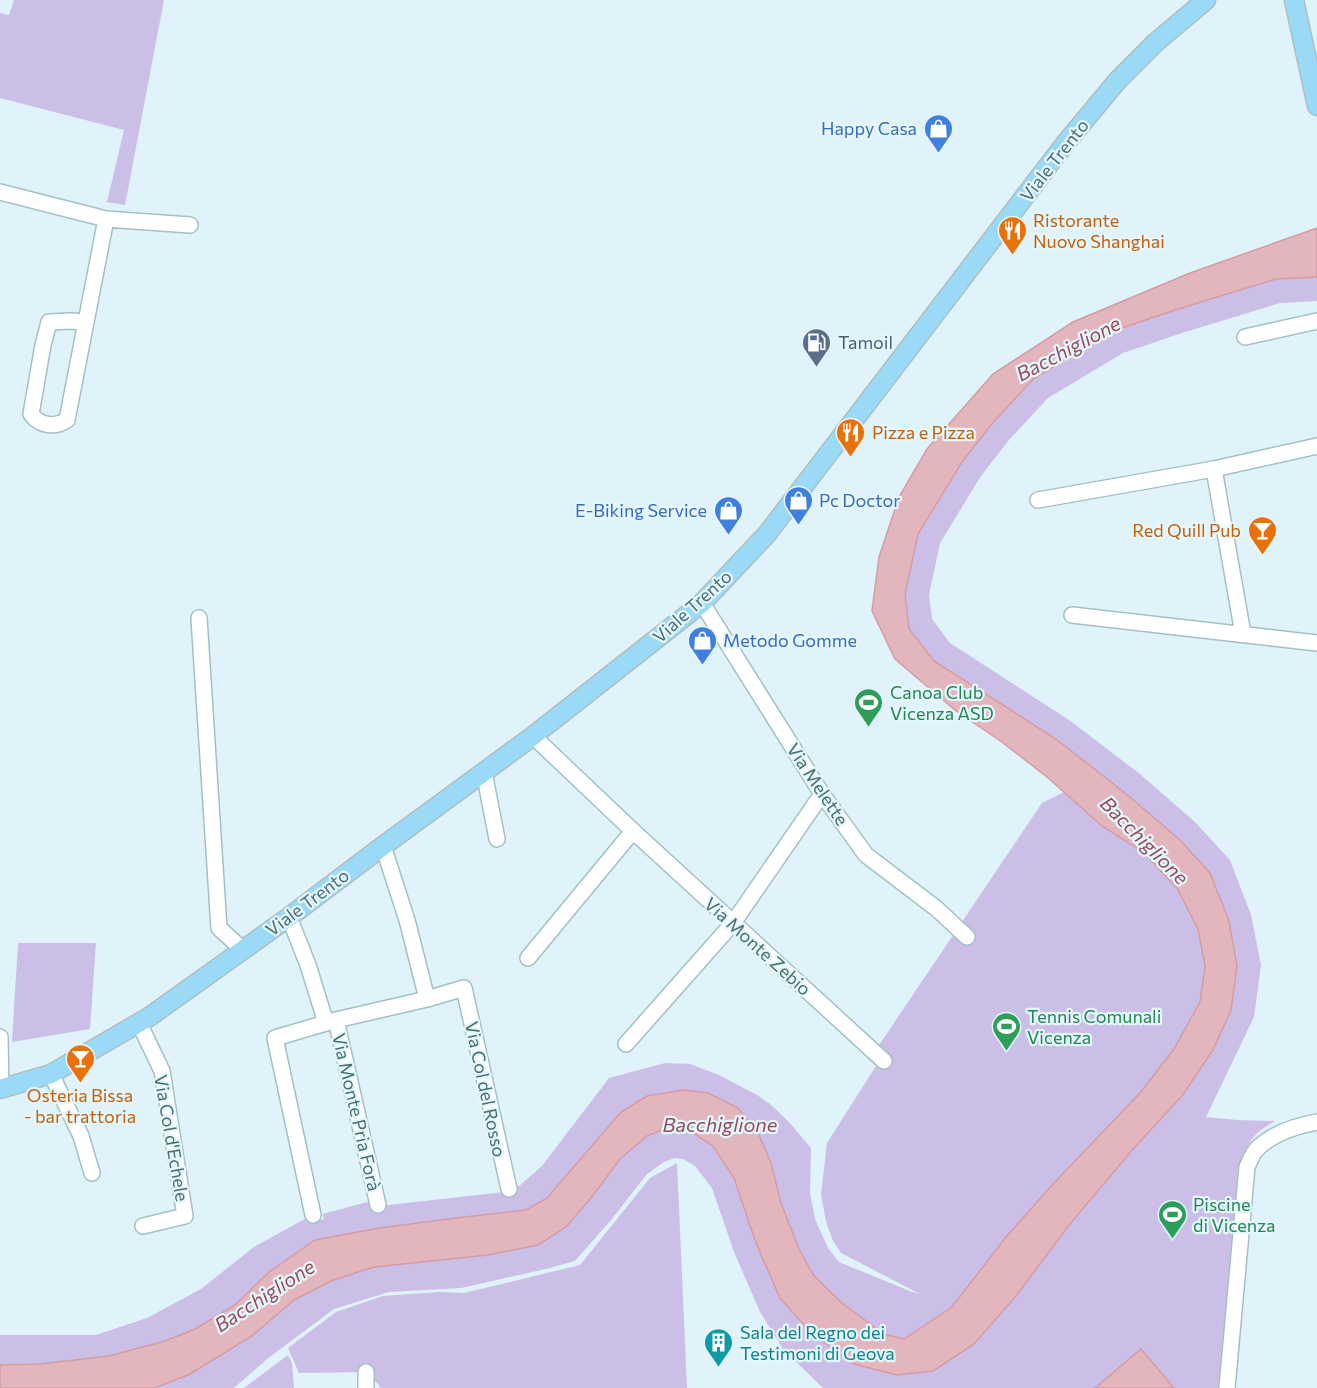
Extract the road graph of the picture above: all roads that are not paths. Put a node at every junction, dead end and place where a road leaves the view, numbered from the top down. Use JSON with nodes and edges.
{"nodes":[{"id":1,"x":1205,"y":0,"type":"edge"},
{"id":2,"x":1294,"y":0,"type":"edge"},
{"id":3,"x":1317,"y":106,"type":"edge"},
{"id":4,"x":0,"y":192,"type":"edge"},
{"id":5,"x":106,"y":219,"type":"junction"},
{"id":6,"x":190,"y":225,"type":"dead end"},
{"id":7,"x":1317,"y":321,"type":"edge"},
{"id":8,"x":85,"y":322,"type":"junction"},
{"id":9,"x":1245,"y":337,"type":"dead end"},
{"id":10,"x":1317,"y":446,"type":"edge"},
{"id":11,"x":1214,"y":469,"type":"junction"},
{"id":12,"x":1038,"y":500,"type":"dead end"},
{"id":13,"x":702,"y":603,"type":"junction"},
{"id":14,"x":1072,"y":615,"type":"dead end"},
{"id":15,"x":199,"y":618,"type":"dead end"},
{"id":16,"x":1243,"y":634,"type":"junction"},
{"id":17,"x":1317,"y":643,"type":"edge"},
{"id":18,"x":533,"y":736,"type":"junction"},
{"id":19,"x":484,"y":772,"type":"junction"},
{"id":20,"x":822,"y":794,"type":"junction"},
{"id":21,"x":633,"y":831,"type":"junction"},
{"id":22,"x":498,"y":839,"type":"dead end"},
{"id":23,"x":383,"y":846,"type":"junction"},
{"id":24,"x":289,"y":917,"type":"junction"},
{"id":25,"x":733,"y":923,"type":"junction"},
{"id":26,"x":967,"y":936,"type":"dead end"},
{"id":27,"x":243,"y":950,"type":"junction"},
{"id":28,"x":528,"y":958,"type":"dead end"},
{"id":29,"x":427,"y":999,"type":"junction"},
{"id":30,"x":331,"y":1021,"type":"junction"},
{"id":31,"x":140,"y":1023,"type":"junction"},
{"id":32,"x":0,"y":1037,"type":"edge"},
{"id":33,"x":626,"y":1044,"type":"dead end"},
{"id":34,"x":884,"y":1061,"type":"dead end"},
{"id":35,"x":51,"y":1074,"type":"junction"},
{"id":36,"x":0,"y":1089,"type":"edge"},
{"id":37,"x":1317,"y":1122,"type":"edge"},
{"id":38,"x":92,"y":1173,"type":"dead end"},
{"id":39,"x":508,"y":1189,"type":"dead end"},
{"id":40,"x":378,"y":1205,"type":"dead end"},
{"id":41,"x":313,"y":1215,"type":"dead end"},
{"id":42,"x":143,"y":1226,"type":"dead end"},
{"id":43,"x":1227,"y":1388,"type":"edge"}],
"edges":[{"from":1,"to":13,"type":"main road","name":"Viale Trento"},
{"from":2,"to":3,"type":"main road"},
{"from":4,"to":5,"type":"street"},
{"from":5,"to":6,"type":"street"},
{"from":5,"to":8,"type":"street"},
{"from":7,"to":9,"type":"street"},
{"from":8,"to":8,"type":"street"},
{"from":10,"to":11,"type":"street"},
{"from":11,"to":12,"type":"street"},
{"from":11,"to":16,"type":"street"},
{"from":13,"to":18,"type":"main road","name":"Viale Trento"},
{"from":13,"to":20,"type":"street","name":"Via Melette"},
{"from":14,"to":16,"type":"street"},
{"from":15,"to":27,"type":"street"},
{"from":16,"to":17,"type":"street"},
{"from":18,"to":19,"type":"main road","name":"Viale Trento"},
{"from":18,"to":21,"type":"street","name":"Via Monte Zebio"},
{"from":19,"to":22,"type":"street"},
{"from":19,"to":23,"type":"main road","name":"Viale Trento"},
{"from":20,"to":25,"type":"street"},
{"from":20,"to":26,"type":"street","name":"Via Melette"},
{"from":21,"to":25,"type":"street","name":"Via Monte Zebio"},
{"from":21,"to":28,"type":"street"},
{"from":23,"to":24,"type":"main road","name":"Viale Trento"},
{"from":23,"to":29,"type":"street"},
{"from":24,"to":27,"type":"main road","name":"Viale Trento"},
{"from":24,"to":30,"type":"street","name":"Via Monte Pria Forà"},
{"from":25,"to":33,"type":"street"},
{"from":25,"to":34,"type":"street","name":"Via Monte Zebio"},
{"from":27,"to":31,"type":"main road","name":"Viale Trento"},
{"from":29,"to":30,"type":"street"},
{"from":29,"to":39,"type":"street","name":"Via Col del Rosso"},
{"from":30,"to":40,"type":"street","name":"Via Monte Pria Forà"},
{"from":30,"to":41,"type":"street"},
{"from":31,"to":35,"type":"main road","name":"Viale Trento"},
{"from":31,"to":42,"type":"street","name":"Via Col d'Echele"},
{"from":32,"to":36,"type":"street"},
{"from":35,"to":36,"type":"main road","name":"Viale Trento"},
{"from":35,"to":38,"type":"street"},
{"from":37,"to":43,"type":"street"}]}
